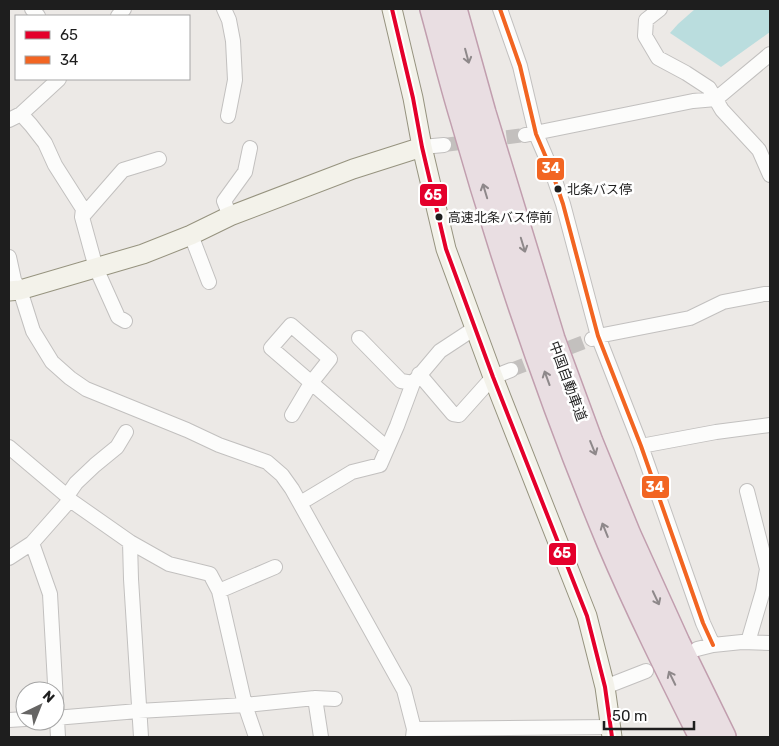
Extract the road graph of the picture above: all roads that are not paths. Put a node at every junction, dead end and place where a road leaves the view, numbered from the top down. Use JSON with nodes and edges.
{"nodes":[{"id":1,"x":224,"y":9,"type":"edge"},
{"id":2,"x":392,"y":9,"type":"edge"},
{"id":3,"x":433,"y":9,"type":"edge"},
{"id":4,"x":454,"y":9,"type":"edge"},
{"id":5,"x":500,"y":9,"type":"edge"},
{"id":6,"x":660,"y":9,"type":"edge"},
{"id":7,"x":770,"y":54,"type":"edge"},
{"id":8,"x":58,"y":80,"type":"edge"},
{"id":9,"x":716,"y":99,"type":"junction"},
{"id":10,"x":228,"y":116,"type":"dead end"},
{"id":11,"x":15,"y":117,"type":"edge"},
{"id":12,"x":531,"y":135,"type":"junction"},
{"id":13,"x":444,"y":145,"type":"tunnel mouth"},
{"id":14,"x":422,"y":147,"type":"junction"},
{"id":15,"x":250,"y":148,"type":"dead end"},
{"id":16,"x":159,"y":159,"type":"dead end"},
{"id":17,"x":770,"y":175,"type":"edge"},
{"id":18,"x":230,"y":216,"type":"junction"},
{"id":19,"x":82,"y":217,"type":"junction"},
{"id":20,"x":191,"y":235,"type":"junction"},
{"id":21,"x":9,"y":257,"type":"edge"},
{"id":22,"x":96,"y":268,"type":"junction"},
{"id":23,"x":209,"y":282,"type":"dead end"},
{"id":24,"x":14,"y":291,"type":"edge"},
{"id":25,"x":770,"y":294,"type":"edge"},
{"id":26,"x":125,"y":321,"type":"dead end"},
{"id":27,"x":475,"y":328,"type":"junction"},
{"id":28,"x":359,"y":338,"type":"dead end"},
{"id":29,"x":595,"y":338,"type":"junction"},
{"id":30,"x":511,"y":370,"type":"tunnel mouth"},
{"id":31,"x":493,"y":377,"type":"junction"},
{"id":32,"x":416,"y":379,"type":"junction"},
{"id":33,"x":292,"y":415,"type":"dead end"},
{"id":34,"x":770,"y":425,"type":"edge"},
{"id":35,"x":126,"y":432,"type":"dead end"},
{"id":36,"x":641,"y":446,"type":"junction"},
{"id":37,"x":9,"y":447,"type":"edge"},
{"id":38,"x":387,"y":448,"type":"junction"},
{"id":39,"x":747,"y":491,"type":"dead end"},
{"id":40,"x":68,"y":498,"type":"junction"},
{"id":41,"x":307,"y":499,"type":"dead end"},
{"id":42,"x":130,"y":542,"type":"junction"},
{"id":43,"x":32,"y":543,"type":"junction"},
{"id":44,"x":9,"y":558,"type":"edge"},
{"id":45,"x":275,"y":567,"type":"dead end"},
{"id":46,"x":219,"y":591,"type":"junction"},
{"id":47,"x":748,"y":642,"type":"junction"},
{"id":48,"x":769,"y":644,"type":"edge"},
{"id":49,"x":714,"y":645,"type":"junction"},
{"id":50,"x":697,"y":649,"type":"dead end"},
{"id":51,"x":646,"y":671,"type":"dead end"},
{"id":52,"x":54,"y":681,"type":"edge"},
{"id":53,"x":605,"y":687,"type":"junction"},
{"id":54,"x":315,"y":698,"type":"junction"},
{"id":55,"x":335,"y":699,"type":"dead end"},
{"id":56,"x":245,"y":705,"type":"junction"},
{"id":57,"x":138,"y":711,"type":"junction"},
{"id":58,"x":65,"y":717,"type":"edge"},
{"id":59,"x":611,"y":732,"type":"edge"},
{"id":60,"x":414,"y":733,"type":"edge"},
{"id":61,"x":140,"y":737,"type":"edge"},
{"id":62,"x":256,"y":737,"type":"edge"},
{"id":63,"x":321,"y":737,"type":"edge"},
{"id":64,"x":702,"y":737,"type":"edge"},
{"id":65,"x":723,"y":737,"type":"edge"}],
"edges":[{"from":1,"to":10,"type":"street"},
{"from":2,"to":14,"type":"street"},
{"from":64,"to":3,"type":"highway","name":"中国自動車道","one_way":true},
{"from":4,"to":65,"type":"highway","name":"中国自動車道","one_way":true},
{"from":5,"to":12,"type":"street"},
{"from":6,"to":9,"type":"street"},
{"from":7,"to":9,"type":"street"},
{"from":8,"to":11,"type":"street"},
{"from":9,"to":12,"type":"street"},
{"from":9,"to":17,"type":"street"},
{"from":11,"to":19,"type":"street"},
{"from":12,"to":29,"type":"street"},
{"from":13,"to":14,"type":"street"},
{"from":14,"to":18,"type":"street"},
{"from":14,"to":27,"type":"street"},
{"from":15,"to":18,"type":"street"},
{"from":16,"to":19,"type":"street"},
{"from":18,"to":20,"type":"street"},
{"from":19,"to":22,"type":"street"},
{"from":20,"to":22,"type":"street"},
{"from":20,"to":23,"type":"street"},
{"from":21,"to":24,"type":"street"},
{"from":22,"to":24,"type":"street"},
{"from":22,"to":26,"type":"street"},
{"from":24,"to":60,"type":"street"},
{"from":25,"to":29,"type":"street"},
{"from":27,"to":31,"type":"street"},
{"from":27,"to":32,"type":"street"},
{"from":28,"to":32,"type":"street"},
{"from":29,"to":36,"type":"street"},
{"from":30,"to":31,"type":"street"},
{"from":31,"to":32,"type":"street"},
{"from":31,"to":53,"type":"street"},
{"from":32,"to":38,"type":"street"},
{"from":33,"to":38,"type":"street"},
{"from":34,"to":36,"type":"street"},
{"from":35,"to":40,"type":"street"},
{"from":36,"to":49,"type":"street"},
{"from":37,"to":40,"type":"street"},
{"from":38,"to":41,"type":"street"},
{"from":39,"to":47,"type":"street"},
{"from":40,"to":42,"type":"street"},
{"from":40,"to":43,"type":"street"},
{"from":42,"to":46,"type":"street"},
{"from":42,"to":57,"type":"street"},
{"from":43,"to":44,"type":"street"},
{"from":43,"to":52,"type":"street"},
{"from":45,"to":46,"type":"street"},
{"from":46,"to":56,"type":"street"},
{"from":47,"to":48,"type":"street"},
{"from":47,"to":49,"type":"street"},
{"from":49,"to":50,"type":"street"},
{"from":51,"to":53,"type":"street"},
{"from":53,"to":59,"type":"street"},
{"from":54,"to":55,"type":"street"},
{"from":54,"to":56,"type":"street"},
{"from":54,"to":63,"type":"street"},
{"from":56,"to":57,"type":"street"},
{"from":56,"to":62,"type":"street"},
{"from":57,"to":58,"type":"street"},
{"from":57,"to":61,"type":"street"},
{"from":59,"to":60,"type":"street"}]}
